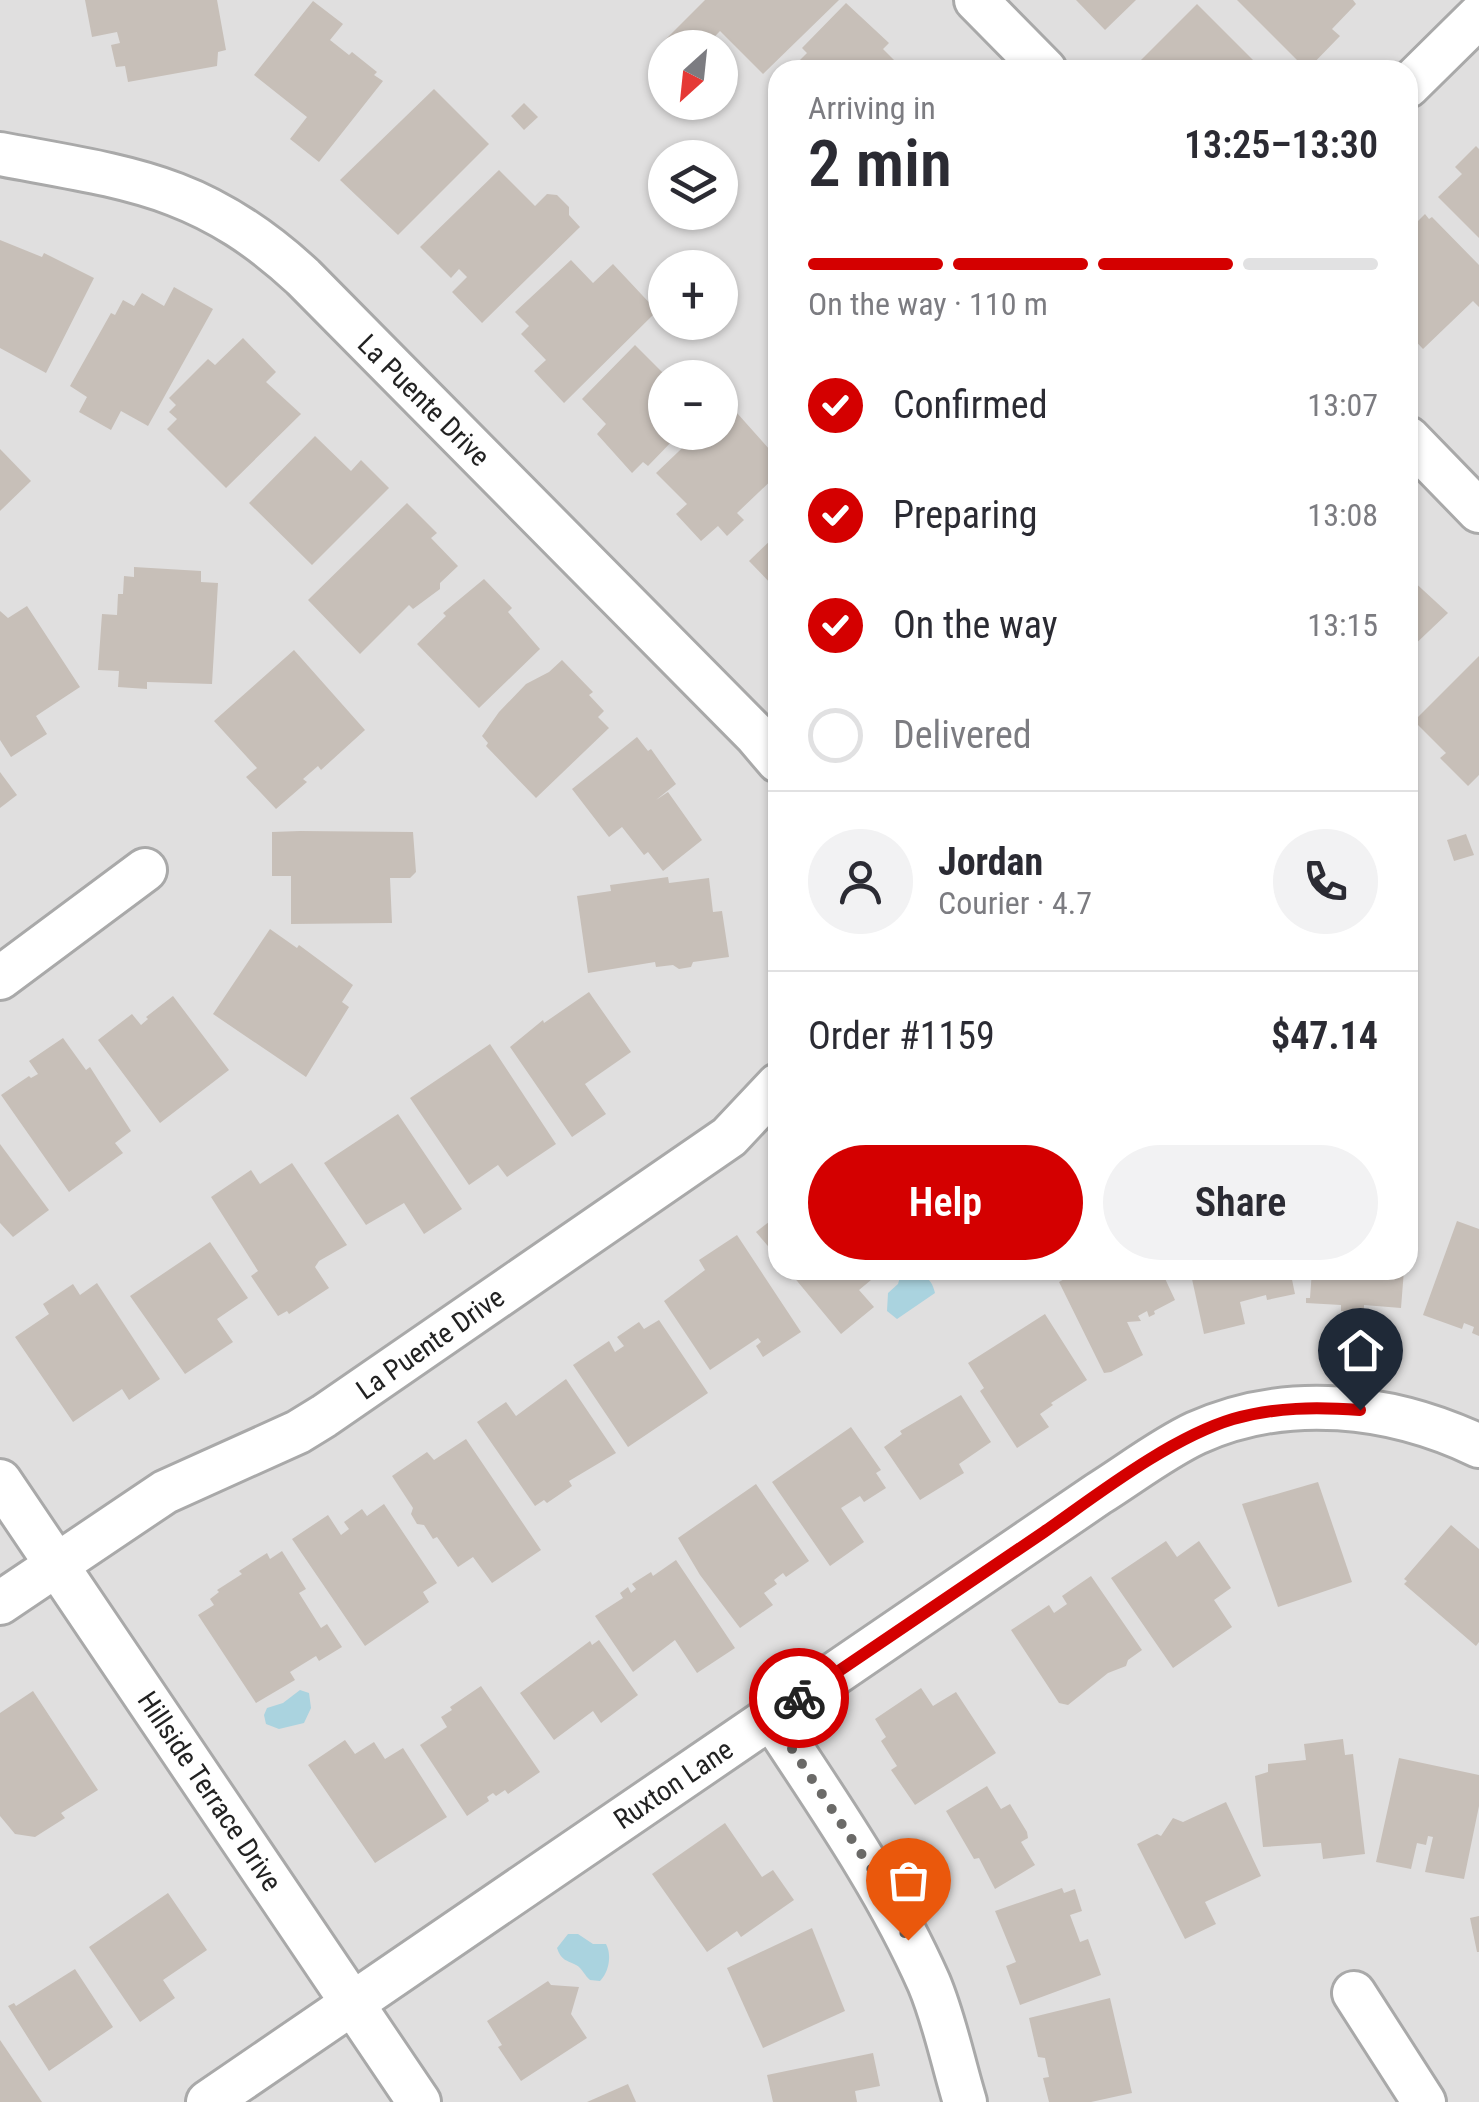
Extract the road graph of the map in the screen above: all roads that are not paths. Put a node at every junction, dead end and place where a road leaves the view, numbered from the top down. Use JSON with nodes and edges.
{"nodes":[{"id":1,"x":976,"y":0,"type":"edge"},
{"id":2,"x":1479,"y":16,"type":"edge"},
{"id":3,"x":1035,"y":60,"type":"edge"},
{"id":4,"x":1418,"y":76,"type":"edge"},
{"id":5,"x":0,"y":154,"type":"edge"},
{"id":6,"x":1418,"y":448,"type":"edge"},
{"id":7,"x":1479,"y":511,"type":"edge"},
{"id":8,"x":768,"y":749,"type":"edge"},
{"id":9,"x":145,"y":870,"type":"dead end"},
{"id":10,"x":0,"y":978,"type":"edge"},
{"id":11,"x":768,"y":1096,"type":"edge"},
{"id":12,"x":1479,"y":1446,"type":"edge"},
{"id":13,"x":0,"y":1481,"type":"edge"},
{"id":14,"x":57,"y":1564,"type":"junction"},
{"id":15,"x":0,"y":1603,"type":"edge"},
{"id":16,"x":771,"y":1717,"type":"junction"},
{"id":17,"x":1354,"y":1993,"type":"dead end"},
{"id":18,"x":352,"y":2003,"type":"junction"},
{"id":19,"x":208,"y":2102,"type":"edge"},
{"id":20,"x":419,"y":2102,"type":"edge"},
{"id":21,"x":965,"y":2102,"type":"edge"},
{"id":22,"x":1424,"y":2102,"type":"edge"}],
"edges":[{"from":1,"to":3,"type":"street"},
{"from":2,"to":4,"type":"street"},
{"from":5,"to":8,"type":"street","name":"La Puente Drive"},
{"from":6,"to":7,"type":"street"},
{"from":9,"to":10,"type":"street"},
{"from":11,"to":14,"type":"street","name":"La Puente Drive"},
{"from":12,"to":16,"type":"street","name":"Ruxton Lane"},
{"from":13,"to":14,"type":"street","name":"Hillside Terrace Drive"},
{"from":14,"to":15,"type":"street","name":"La Puente Drive"},
{"from":14,"to":18,"type":"street","name":"Hillside Terrace Drive"},
{"from":16,"to":18,"type":"street","name":"Ruxton Lane"},
{"from":16,"to":21,"type":"street"},
{"from":17,"to":22,"type":"street"},
{"from":18,"to":19,"type":"street","name":"Ruxton Lane"},
{"from":18,"to":20,"type":"street","name":"Hillside Terrace Drive"}]}
